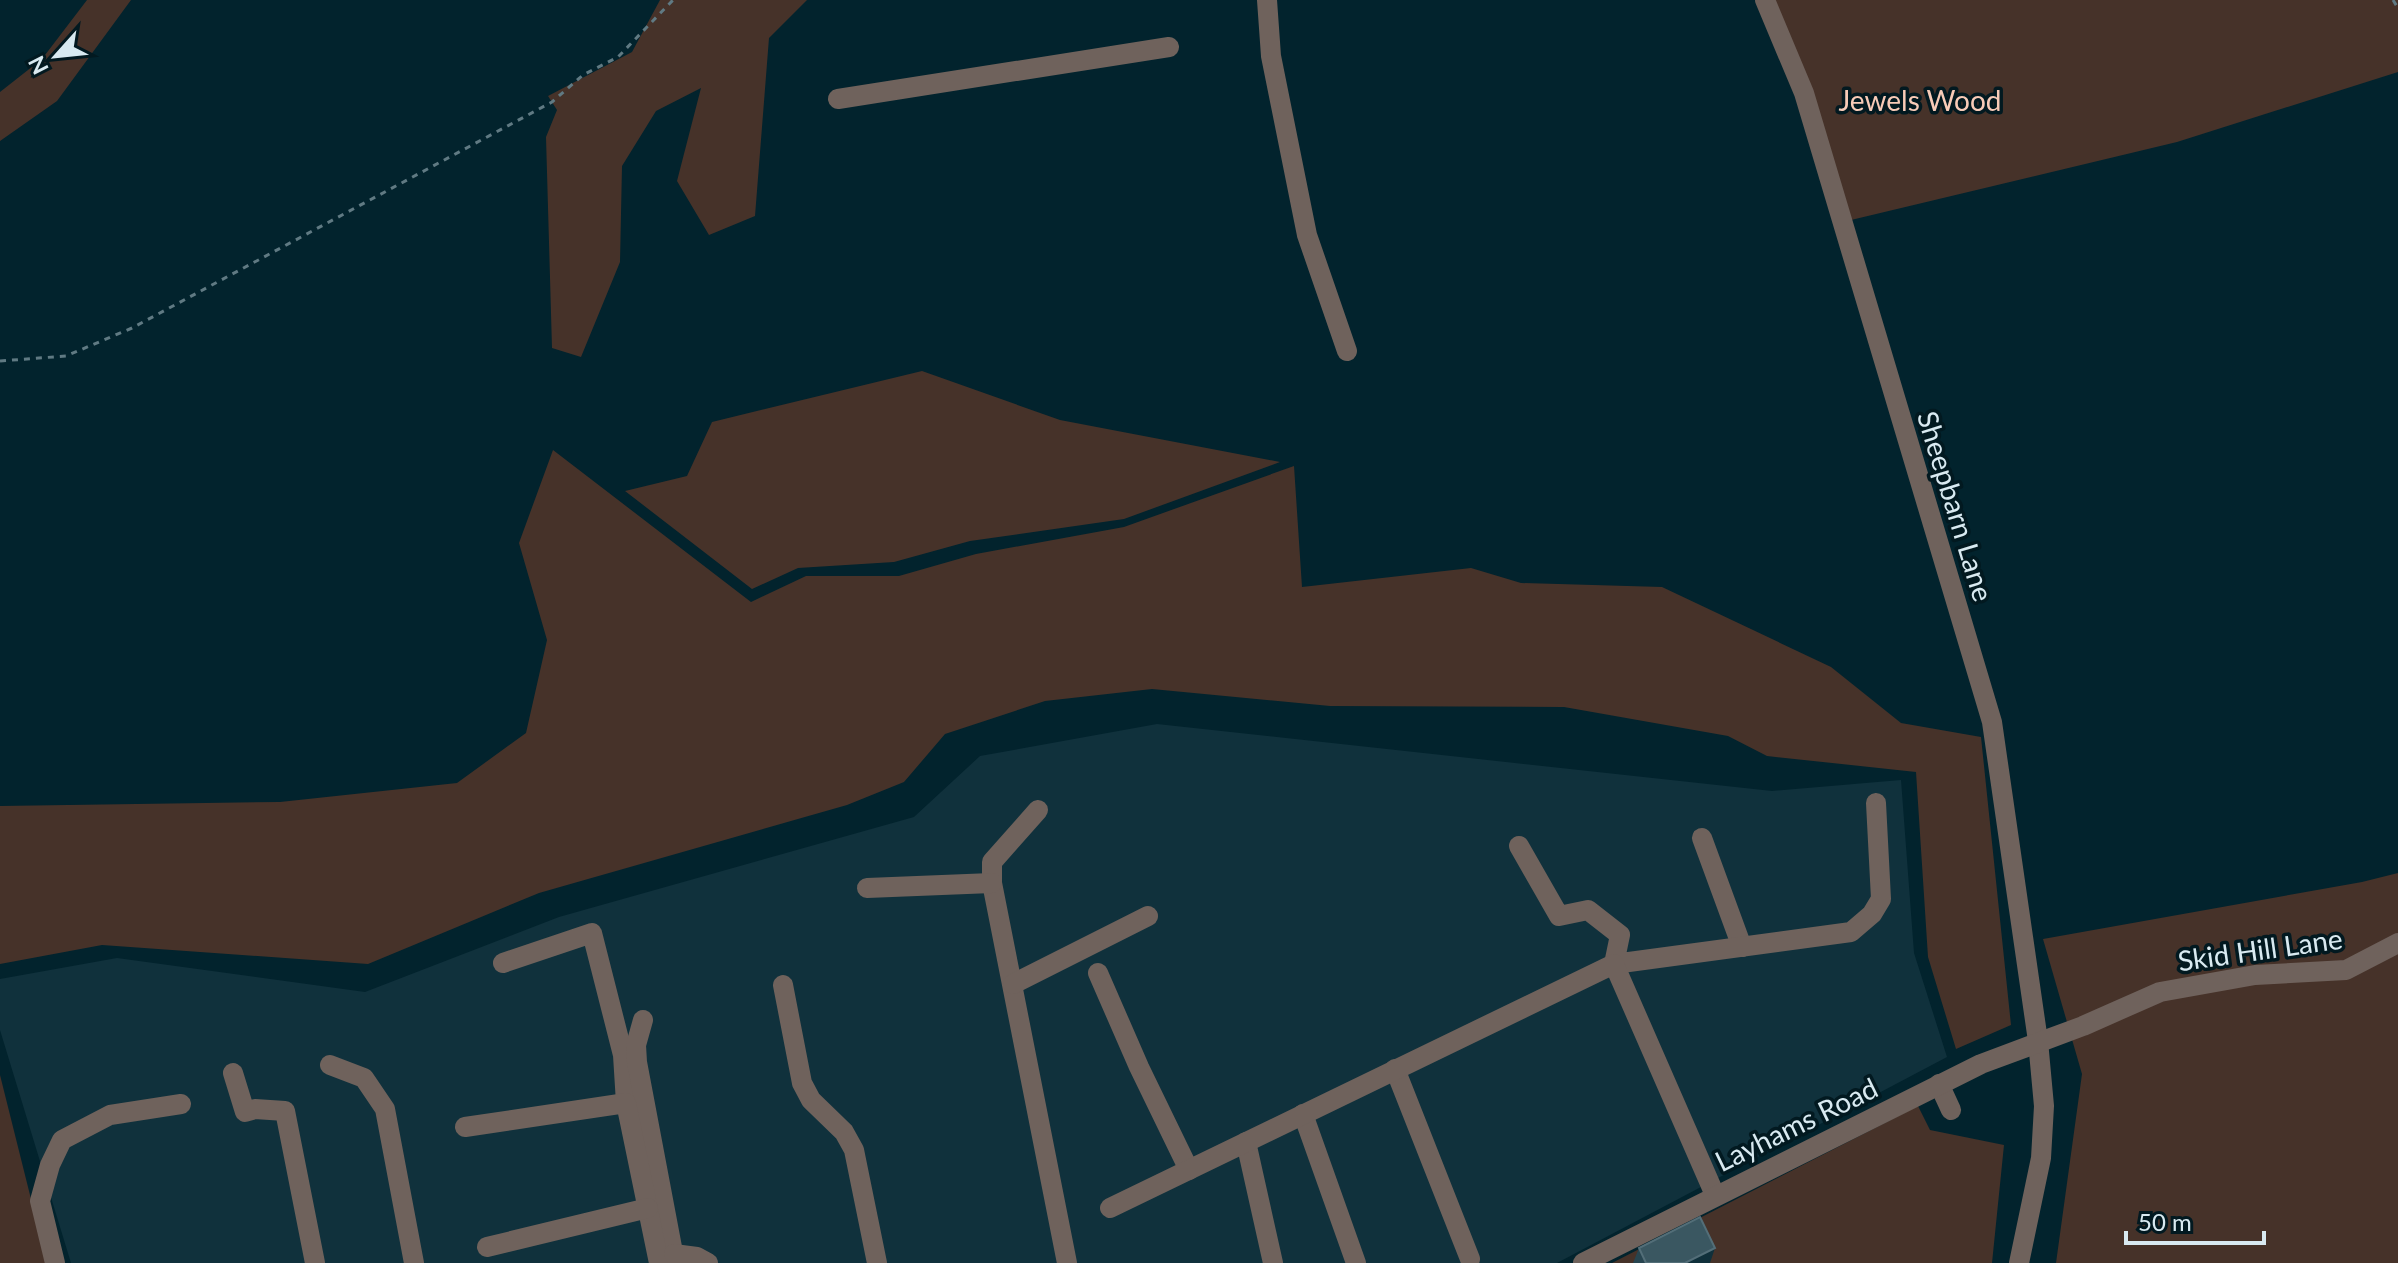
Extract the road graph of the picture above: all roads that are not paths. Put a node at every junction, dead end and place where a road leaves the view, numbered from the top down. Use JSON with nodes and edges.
{"nodes":[{"id":1,"x":1267,"y":0,"type":"edge"},
{"id":2,"x":1765,"y":0,"type":"edge"},
{"id":3,"x":1169,"y":47,"type":"dead end"},
{"id":4,"x":838,"y":99,"type":"dead end"},
{"id":5,"x":1347,"y":351,"type":"dead end"},
{"id":6,"x":1876,"y":803,"type":"dead end"},
{"id":7,"x":1038,"y":810,"type":"dead end"},
{"id":8,"x":1702,"y":838,"type":"dead end"},
{"id":9,"x":1519,"y":846,"type":"dead end"},
{"id":10,"x":992,"y":883,"type":"junction"},
{"id":11,"x":867,"y":888,"type":"dead end"},
{"id":12,"x":1148,"y":916,"type":"dead end"},
{"id":13,"x":2398,"y":943,"type":"edge"},
{"id":14,"x":1742,"y":947,"type":"junction"},
{"id":15,"x":503,"y":963,"type":"dead end"},
{"id":16,"x":1614,"y":964,"type":"junction"},
{"id":17,"x":1098,"y":973,"type":"dead end"},
{"id":18,"x":1013,"y":984,"type":"junction"},
{"id":19,"x":783,"y":985,"type":"dead end"},
{"id":20,"x":643,"y":1020,"type":"dead end"},
{"id":21,"x":2038,"y":1041,"type":"junction"},
{"id":22,"x":330,"y":1065,"type":"dead end"},
{"id":23,"x":1395,"y":1069,"type":"junction"},
{"id":24,"x":233,"y":1073,"type":"dead end"},
{"id":25,"x":1939,"y":1084,"type":"junction"},
{"id":26,"x":626,"y":1103,"type":"junction"},
{"id":27,"x":181,"y":1104,"type":"dead end"},
{"id":28,"x":1951,"y":1110,"type":"dead end"},
{"id":29,"x":1303,"y":1114,"type":"junction"},
{"id":30,"x":465,"y":1127,"type":"dead end"},
{"id":31,"x":1246,"y":1142,"type":"junction"},
{"id":32,"x":1189,"y":1170,"type":"junction"},
{"id":33,"x":1715,"y":1195,"type":"junction"},
{"id":34,"x":648,"y":1208,"type":"junction"},
{"id":35,"x":1110,"y":1208,"type":"dead end"},
{"id":36,"x":487,"y":1247,"type":"dead end"},
{"id":37,"x":1470,"y":1259,"type":"dead end"},
{"id":38,"x":669,"y":1260,"type":"edge"},
{"id":39,"x":55,"y":1263,"type":"edge"},
{"id":40,"x":315,"y":1263,"type":"edge"},
{"id":41,"x":414,"y":1263,"type":"edge"},
{"id":42,"x":708,"y":1263,"type":"edge"},
{"id":43,"x":877,"y":1263,"type":"edge"},
{"id":44,"x":1067,"y":1263,"type":"edge"},
{"id":45,"x":1273,"y":1263,"type":"edge"},
{"id":46,"x":1356,"y":1263,"type":"edge"},
{"id":47,"x":1583,"y":1263,"type":"edge"},
{"id":48,"x":2019,"y":1263,"type":"edge"}],
"edges":[{"from":1,"to":5,"type":"street"},
{"from":2,"to":21,"type":"street","name":"Sheepbarn Lane"},
{"from":3,"to":4,"type":"street"},
{"from":6,"to":14,"type":"street"},
{"from":7,"to":10,"type":"street"},
{"from":8,"to":14,"type":"street"},
{"from":9,"to":16,"type":"street"},
{"from":10,"to":11,"type":"street"},
{"from":10,"to":18,"type":"street"},
{"from":12,"to":18,"type":"street"},
{"from":13,"to":21,"type":"street","name":"Skid Hill Lane"},
{"from":14,"to":16,"type":"street"},
{"from":15,"to":26,"type":"street"},
{"from":16,"to":23,"type":"street"},
{"from":16,"to":33,"type":"street"},
{"from":17,"to":32,"type":"street"},
{"from":18,"to":44,"type":"street"},
{"from":19,"to":43,"type":"street"},
{"from":20,"to":38,"type":"street"},
{"from":21,"to":25,"type":"street","name":"Layhams Road"},
{"from":21,"to":48,"type":"street","name":"Sheepbarn Lane"},
{"from":22,"to":41,"type":"street"},
{"from":23,"to":29,"type":"street"},
{"from":23,"to":37,"type":"street"},
{"from":24,"to":40,"type":"street"},
{"from":25,"to":28,"type":"street"},
{"from":25,"to":33,"type":"street","name":"Layhams Road"},
{"from":26,"to":30,"type":"street"},
{"from":26,"to":34,"type":"street"},
{"from":27,"to":39,"type":"street"},
{"from":29,"to":31,"type":"street"},
{"from":29,"to":46,"type":"street"},
{"from":31,"to":32,"type":"street"},
{"from":31,"to":45,"type":"street"},
{"from":32,"to":35,"type":"street"},
{"from":33,"to":47,"type":"street","name":"Layhams Road"},
{"from":34,"to":36,"type":"street"},
{"from":34,"to":38,"type":"street"},
{"from":38,"to":42,"type":"street"}]}
